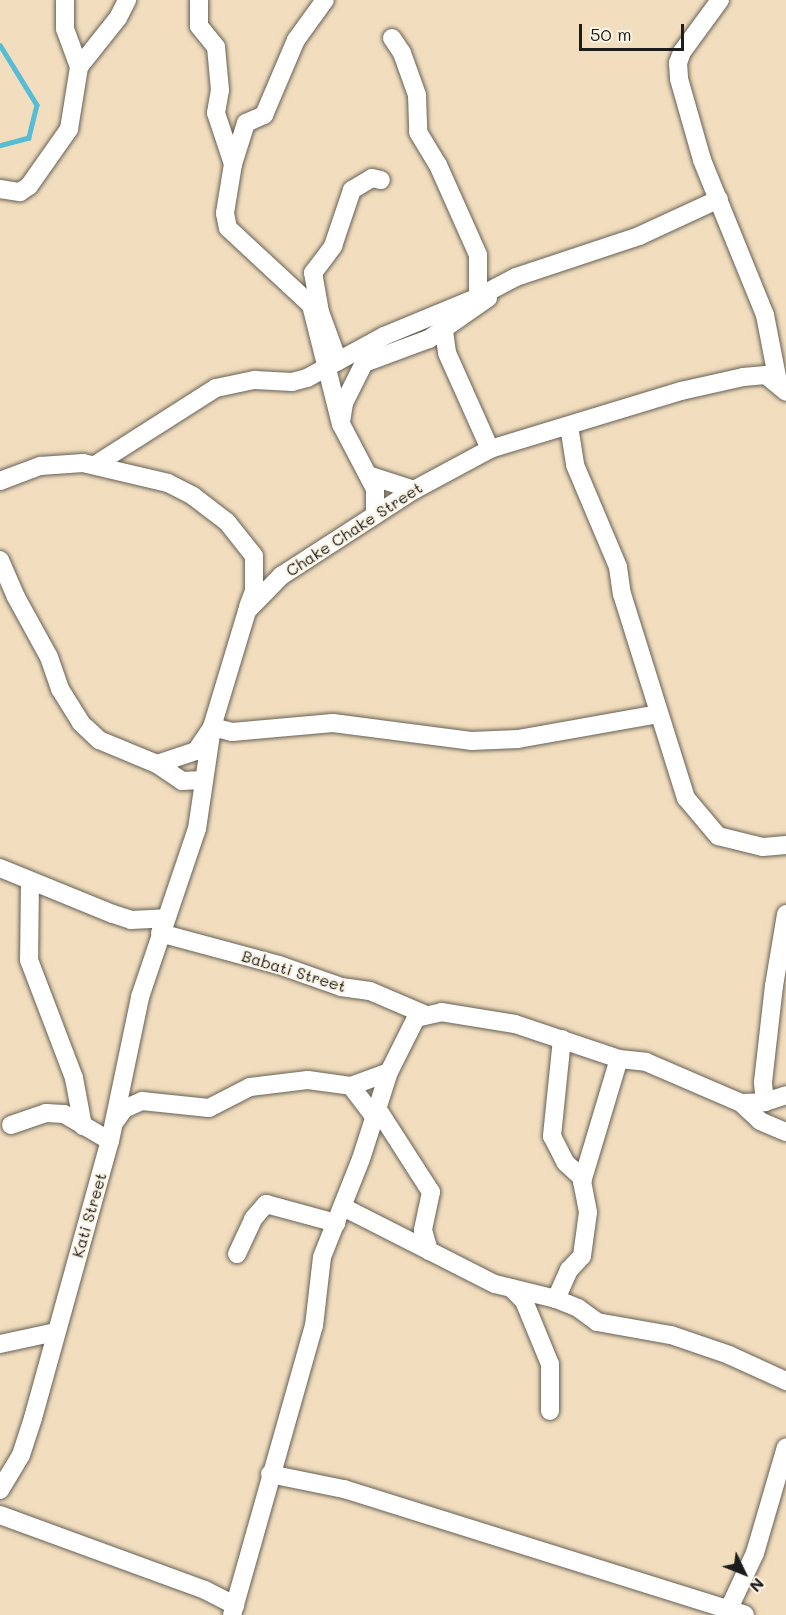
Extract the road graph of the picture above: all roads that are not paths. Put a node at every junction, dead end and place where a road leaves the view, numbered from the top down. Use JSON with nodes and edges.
{"nodes":[{"id":1,"x":65,"y":0,"type":"edge"},
{"id":2,"x":127,"y":0,"type":"edge"},
{"id":3,"x":199,"y":0,"type":"edge"},
{"id":4,"x":325,"y":0,"type":"edge"},
{"id":5,"x":720,"y":0,"type":"edge"},
{"id":6,"x":392,"y":38,"type":"dead end"},
{"id":7,"x":79,"y":67,"type":"junction"},
{"id":8,"x":233,"y":164,"type":"junction"},
{"id":9,"x":381,"y":180,"type":"dead end"},
{"id":10,"x":0,"y":189,"type":"edge"},
{"id":11,"x":718,"y":199,"type":"junction"},
{"id":12,"x":506,"y":282,"type":"junction"},
{"id":13,"x":478,"y":297,"type":"junction"},
{"id":14,"x":315,"y":308,"type":"junction"},
{"id":15,"x":444,"y":332,"type":"junction"},
{"id":16,"x":331,"y":365,"type":"junction"},
{"id":17,"x":782,"y":387,"type":"edge"},
{"id":18,"x":341,"y":424,"type":"junction"},
{"id":19,"x":568,"y":426,"type":"junction"},
{"id":20,"x":490,"y":449,"type":"junction"},
{"id":21,"x":95,"y":465,"type":"junction"},
{"id":22,"x":368,"y":475,"type":"junction"},
{"id":23,"x":0,"y":481,"type":"edge"},
{"id":24,"x":414,"y":490,"type":"junction"},
{"id":25,"x":375,"y":515,"type":"junction"},
{"id":26,"x":0,"y":560,"type":"edge"},
{"id":27,"x":247,"y":611,"type":"junction"},
{"id":28,"x":658,"y":714,"type":"junction"},
{"id":29,"x":213,"y":727,"type":"junction"},
{"id":30,"x":157,"y":764,"type":"junction"},
{"id":31,"x":203,"y":780,"type":"junction"},
{"id":32,"x":786,"y":845,"type":"edge"},
{"id":33,"x":0,"y":868,"type":"edge"},
{"id":34,"x":30,"y":882,"type":"junction"},
{"id":35,"x":786,"y":914,"type":"edge"},
{"id":36,"x":163,"y":925,"type":"junction"},
{"id":37,"x":426,"y":1015,"type":"junction"},
{"id":38,"x":562,"y":1039,"type":"junction"},
{"id":39,"x":619,"y":1059,"type":"junction"},
{"id":40,"x":389,"y":1072,"type":"junction"},
{"id":41,"x":351,"y":1086,"type":"junction"},
{"id":42,"x":786,"y":1095,"type":"edge"},
{"id":43,"x":765,"y":1102,"type":"junction"},
{"id":44,"x":741,"y":1103,"type":"junction"},
{"id":45,"x":376,"y":1113,"type":"junction"},
{"id":46,"x":114,"y":1122,"type":"junction"},
{"id":47,"x":11,"y":1125,"type":"dead end"},
{"id":48,"x":83,"y":1126,"type":"junction"},
{"id":49,"x":786,"y":1132,"type":"edge"},
{"id":50,"x":110,"y":1142,"type":"junction"},
{"id":51,"x":583,"y":1179,"type":"junction"},
{"id":52,"x":339,"y":1215,"type":"junction"},
{"id":53,"x":429,"y":1251,"type":"junction"},
{"id":54,"x":237,"y":1254,"type":"dead end"},
{"id":55,"x":511,"y":1288,"type":"junction"},
{"id":56,"x":556,"y":1299,"type":"junction"},
{"id":57,"x":56,"y":1332,"type":"junction"},
{"id":58,"x":0,"y":1344,"type":"edge"},
{"id":59,"x":786,"y":1381,"type":"edge"},
{"id":60,"x":550,"y":1411,"type":"dead end"},
{"id":61,"x":786,"y":1447,"type":"edge"},
{"id":62,"x":270,"y":1474,"type":"junction"},
{"id":63,"x":0,"y":1490,"type":"edge"},
{"id":64,"x":0,"y":1515,"type":"edge"},
{"id":65,"x":233,"y":1610,"type":"edge"},
{"id":66,"x":732,"y":1614,"type":"edge"}],
"edges":[{"from":1,"to":7,"type":"street"},
{"from":2,"to":7,"type":"street"},
{"from":3,"to":8,"type":"street"},
{"from":4,"to":8,"type":"street"},
{"from":5,"to":11,"type":"street"},
{"from":6,"to":13,"type":"street"},
{"from":7,"to":10,"type":"street"},
{"from":8,"to":14,"type":"street"},
{"from":9,"to":14,"type":"street"},
{"from":11,"to":12,"type":"street"},
{"from":11,"to":17,"type":"street"},
{"from":12,"to":13,"type":"street"},
{"from":12,"to":15,"type":"street"},
{"from":13,"to":16,"type":"street"},
{"from":14,"to":16,"type":"street"},
{"from":15,"to":18,"type":"street"},
{"from":15,"to":20,"type":"street"},
{"from":16,"to":18,"type":"street"},
{"from":16,"to":21,"type":"street"},
{"from":17,"to":19,"type":"street","name":"Chake Chake Street"},
{"from":18,"to":22,"type":"street"},
{"from":19,"to":20,"type":"street","name":"Chake Chake Street"},
{"from":19,"to":28,"type":"street"},
{"from":20,"to":24,"type":"street","name":"Chake Chake Street"},
{"from":21,"to":23,"type":"street"},
{"from":21,"to":27,"type":"street"},
{"from":22,"to":24,"type":"street"},
{"from":22,"to":25,"type":"street"},
{"from":24,"to":25,"type":"street","name":"Chake Chake Street"},
{"from":25,"to":27,"type":"street","name":"Chake Chake Street"},
{"from":26,"to":30,"type":"street"},
{"from":27,"to":29,"type":"street","name":"Chake Chake Street"},
{"from":28,"to":29,"type":"street"},
{"from":28,"to":32,"type":"street"},
{"from":29,"to":30,"type":"street"},
{"from":29,"to":31,"type":"street","name":"Chake Chake Street"},
{"from":30,"to":31,"type":"street"},
{"from":31,"to":36,"type":"street","name":"Chake Chake Street"},
{"from":33,"to":34,"type":"street","name":"Babati Street"},
{"from":34,"to":36,"type":"street","name":"Babati Street"},
{"from":34,"to":48,"type":"street"},
{"from":35,"to":43,"type":"street"},
{"from":36,"to":37,"type":"street","name":"Babati Street"},
{"from":36,"to":46,"type":"street","name":"Kati Street"},
{"from":37,"to":38,"type":"street"},
{"from":37,"to":40,"type":"street"},
{"from":38,"to":39,"type":"street"},
{"from":38,"to":51,"type":"street"},
{"from":39,"to":44,"type":"street"},
{"from":39,"to":51,"type":"street"},
{"from":40,"to":41,"type":"street"},
{"from":40,"to":45,"type":"street"},
{"from":41,"to":45,"type":"street"},
{"from":41,"to":46,"type":"street"},
{"from":42,"to":43,"type":"street"},
{"from":43,"to":44,"type":"street"},
{"from":44,"to":49,"type":"street"},
{"from":45,"to":52,"type":"street"},
{"from":45,"to":53,"type":"street"},
{"from":46,"to":50,"type":"street","name":"Kati Street"},
{"from":47,"to":48,"type":"street"},
{"from":48,"to":50,"type":"street"},
{"from":50,"to":57,"type":"street","name":"Kati Street"},
{"from":51,"to":56,"type":"street"},
{"from":52,"to":53,"type":"street"},
{"from":52,"to":54,"type":"street"},
{"from":52,"to":62,"type":"street"},
{"from":53,"to":55,"type":"street"},
{"from":55,"to":56,"type":"street"},
{"from":55,"to":60,"type":"street"},
{"from":56,"to":59,"type":"street"},
{"from":57,"to":58,"type":"street"},
{"from":57,"to":63,"type":"street","name":"Kati Street"},
{"from":61,"to":66,"type":"street"},
{"from":62,"to":65,"type":"street"},
{"from":62,"to":66,"type":"street"},
{"from":64,"to":65,"type":"street"}]}
